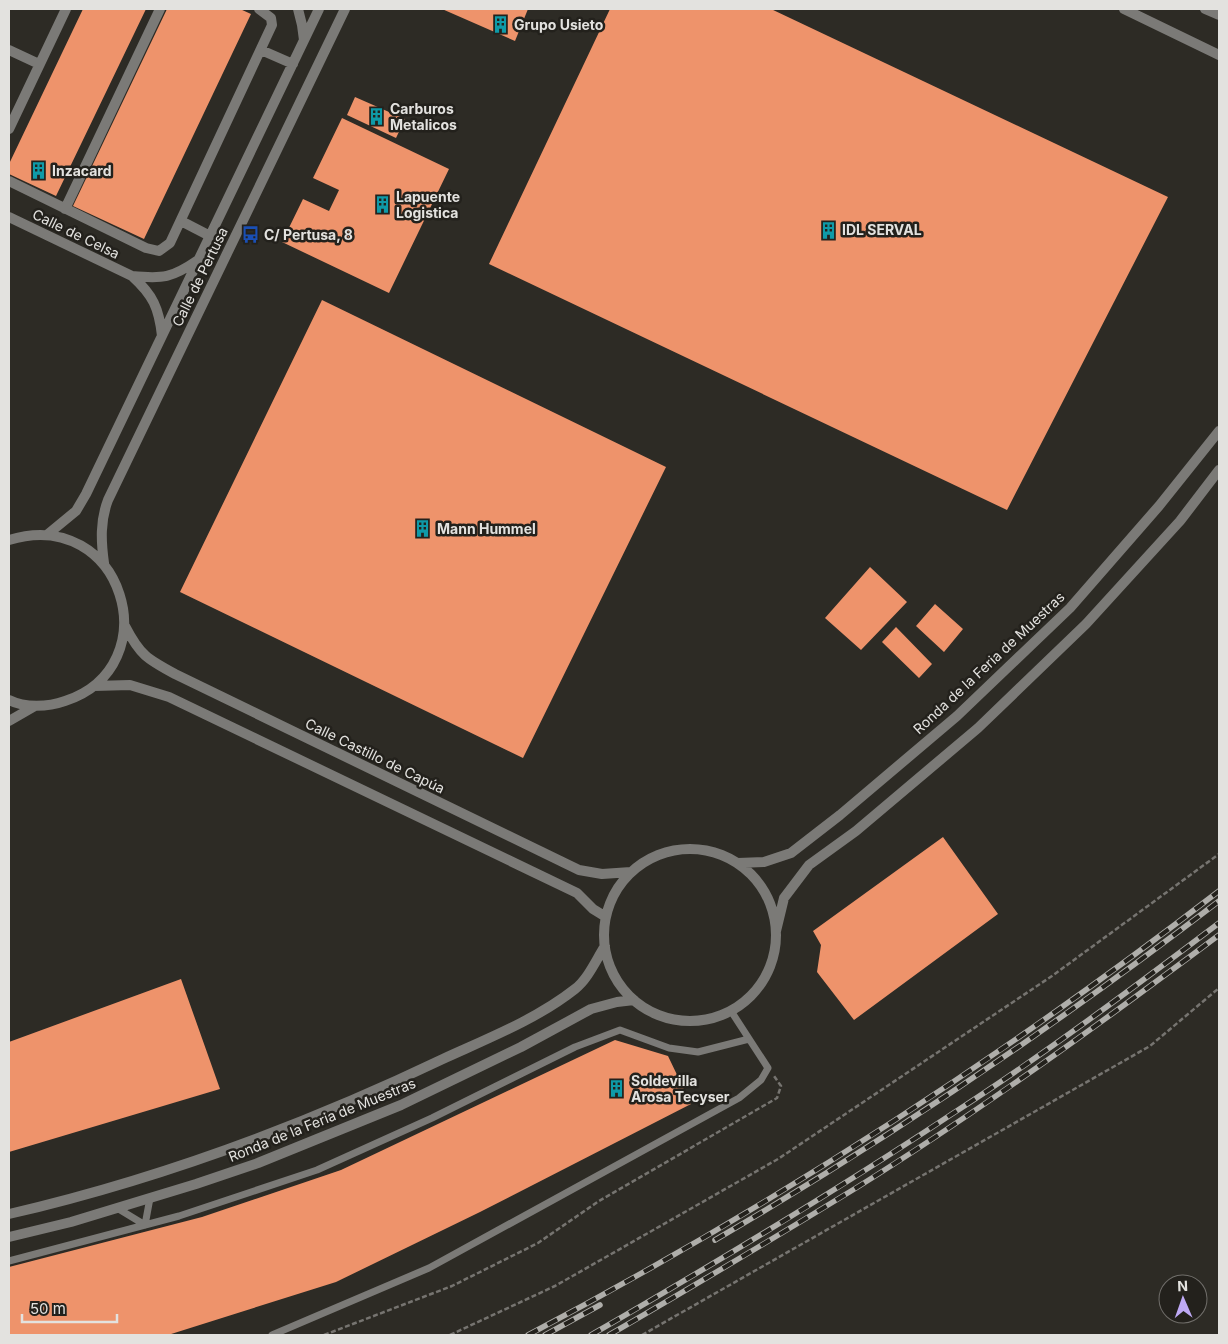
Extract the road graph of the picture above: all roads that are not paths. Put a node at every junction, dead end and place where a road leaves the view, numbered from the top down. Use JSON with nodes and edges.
{"nodes":[{"id":1,"x":66,"y":9,"type":"edge"},
{"id":2,"x":160,"y":9,"type":"edge"},
{"id":3,"x":259,"y":9,"type":"edge"},
{"id":4,"x":298,"y":9,"type":"edge"},
{"id":5,"x":319,"y":9,"type":"edge"},
{"id":6,"x":345,"y":9,"type":"edge"},
{"id":7,"x":1124,"y":9,"type":"edge"},
{"id":8,"x":304,"y":40,"type":"junction"},
{"id":9,"x":9,"y":50,"type":"edge"},
{"id":10,"x":261,"y":50,"type":"junction"},
{"id":11,"x":1219,"y":54,"type":"edge"},
{"id":12,"x":40,"y":64,"type":"junction"},
{"id":13,"x":293,"y":64,"type":"junction"},
{"id":14,"x":9,"y":129,"type":"edge"},
{"id":15,"x":9,"y":181,"type":"edge"},
{"id":16,"x":66,"y":209,"type":"junction"},
{"id":17,"x":9,"y":217,"type":"edge"},
{"id":18,"x":181,"y":220,"type":"junction"},
{"id":19,"x":210,"y":236,"type":"junction"},
{"id":20,"x":199,"y":259,"type":"junction"},
{"id":21,"x":132,"y":276,"type":"junction"},
{"id":22,"x":162,"y":336,"type":"junction"},
{"id":23,"x":1219,"y":431,"type":"edge"},
{"id":24,"x":1219,"y":470,"type":"edge"},
{"id":25,"x":48,"y":534,"type":"junction"},
{"id":26,"x":9,"y":540,"type":"edge"},
{"id":27,"x":104,"y":563,"type":"junction"},
{"id":28,"x":125,"y":626,"type":"junction"},
{"id":29,"x":94,"y":686,"type":"junction"},
{"id":30,"x":9,"y":700,"type":"edge"},
{"id":31,"x":35,"y":706,"type":"junction"},
{"id":32,"x":9,"y":722,"type":"edge"},
{"id":33,"x":738,"y":864,"type":"junction"},
{"id":34,"x":631,"y":872,"type":"junction"},
{"id":35,"x":606,"y":917,"type":"junction"},
{"id":36,"x":776,"y":931,"type":"junction"},
{"id":37,"x":605,"y":946,"type":"junction"},
{"id":38,"x":634,"y":1000,"type":"junction"},
{"id":39,"x":731,"y":1011,"type":"junction"},
{"id":40,"x":749,"y":1039,"type":"junction"},
{"id":41,"x":150,"y":1198,"type":"junction"},
{"id":42,"x":117,"y":1208,"type":"junction"},
{"id":43,"x":9,"y":1214,"type":"edge"},
{"id":44,"x":145,"y":1225,"type":"junction"},
{"id":45,"x":9,"y":1237,"type":"edge"},
{"id":46,"x":9,"y":1260,"type":"edge"},
{"id":47,"x":272,"y":1335,"type":"edge"}],
"edges":[{"from":1,"to":12,"type":"street"},
{"from":2,"to":16,"type":"street"},
{"from":3,"to":10,"type":"street"},
{"from":4,"to":8,"type":"street"},
{"from":5,"to":8,"type":"street","name":"Calle de Pertusa"},
{"from":6,"to":27,"type":"street","name":"Calle de Pertusa"},
{"from":7,"to":11,"type":"street"},
{"from":8,"to":13,"type":"street","name":"Calle de Pertusa"},
{"from":9,"to":12,"type":"street"},
{"from":10,"to":13,"type":"street"},
{"from":10,"to":18,"type":"street"},
{"from":12,"to":14,"type":"street"},
{"from":13,"to":19,"type":"street","name":"Calle de Pertusa"},
{"from":15,"to":16,"type":"street"},
{"from":16,"to":18,"type":"street"},
{"from":17,"to":21,"type":"street","name":"Calle de Celsa"},
{"from":18,"to":19,"type":"street"},
{"from":19,"to":20,"type":"street","name":"Calle de Pertusa"},
{"from":20,"to":21,"type":"street","name":"Calle de Celsa"},
{"from":20,"to":22,"type":"street","name":"Calle de Pertusa"},
{"from":21,"to":22,"type":"street","name":"Calle de Celsa"},
{"from":22,"to":25,"type":"street","name":"Calle de Pertusa"},
{"from":23,"to":33,"type":"street","name":"Ronda de la Feria de Muestras"},
{"from":24,"to":36,"type":"street","name":"Ronda de la Feria de Muestras"},
{"from":25,"to":26,"type":"street"},
{"from":25,"to":27,"type":"street"},
{"from":27,"to":28,"type":"street"},
{"from":28,"to":29,"type":"street"},
{"from":28,"to":34,"type":"street","name":"Calle Castillo de Capúa"},
{"from":29,"to":31,"type":"street"},
{"from":29,"to":35,"type":"street"},
{"from":30,"to":31,"type":"street"},
{"from":31,"to":32,"type":"street"},
{"from":33,"to":34,"type":"street","name":"Ronda de la Feria de Muestras"},
{"from":33,"to":36,"type":"street","name":"Ronda de la Feria de Muestras"},
{"from":34,"to":35,"type":"street","name":"Ronda de la Feria de Muestras"},
{"from":35,"to":37,"type":"street","name":"Ronda de la Feria de Muestras"},
{"from":36,"to":39,"type":"street","name":"Ronda de la Feria de Muestras"},
{"from":37,"to":38,"type":"street","name":"Ronda de la Feria de Muestras"},
{"from":37,"to":43,"type":"street","name":"Ronda de la Feria de Muestras"},
{"from":38,"to":39,"type":"street","name":"Ronda de la Feria de Muestras"},
{"from":38,"to":41,"type":"street","name":"Ronda de la Feria de Muestras"},
{"from":39,"to":40,"type":"lane"},
{"from":40,"to":44,"type":"lane"},
{"from":40,"to":47,"type":"lane"},
{"from":41,"to":42,"type":"street","name":"Ronda de la Feria de Muestras"},
{"from":41,"to":44,"type":"lane"},
{"from":42,"to":44,"type":"lane"},
{"from":42,"to":45,"type":"street","name":"Ronda de la Feria de Muestras"},
{"from":44,"to":46,"type":"lane"}]}
